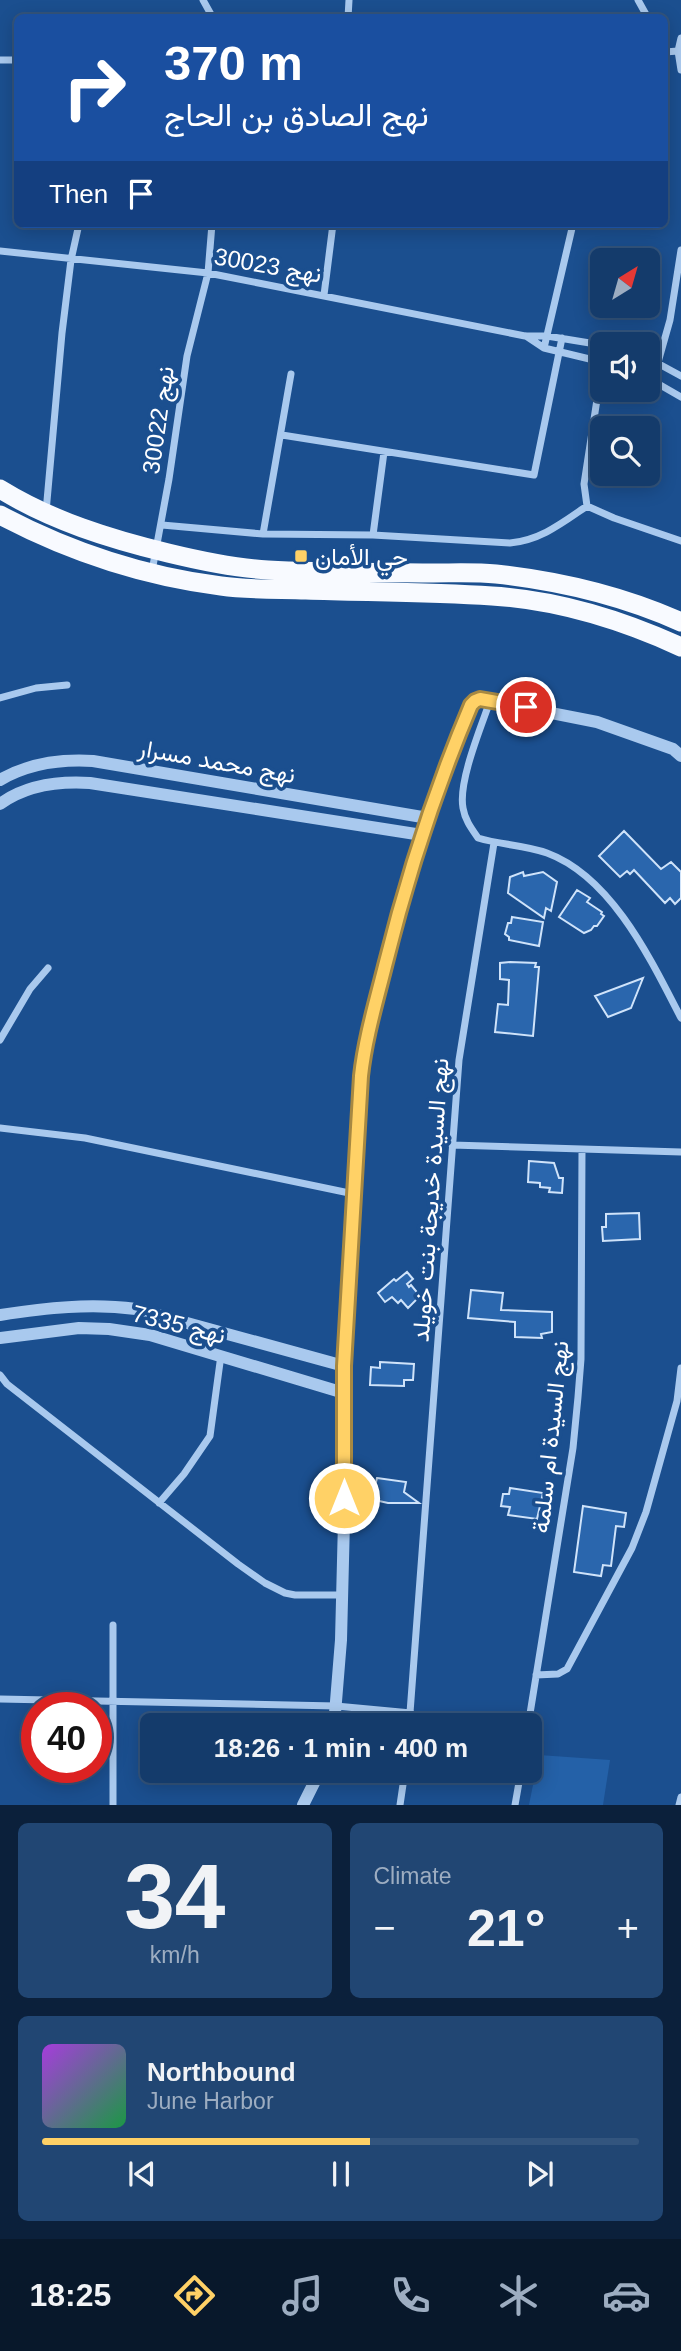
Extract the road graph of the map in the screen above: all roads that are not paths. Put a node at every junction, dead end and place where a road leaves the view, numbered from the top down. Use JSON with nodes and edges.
{"nodes":[{"id":1,"x":681,"y":38,"type":"edge"},
{"id":2,"x":678,"y":51,"type":"junction"},
{"id":3,"x":668,"y":52,"type":"edge"},
{"id":4,"x":681,"y":70,"type":"edge"},
{"id":5,"x":78,"y":228,"type":"edge"},
{"id":6,"x":212,"y":228,"type":"edge"},
{"id":7,"x":332,"y":228,"type":"edge"},
{"id":8,"x":572,"y":228,"type":"edge"},
{"id":9,"x":681,"y":250,"type":"edge"},
{"id":10,"x":0,"y":251,"type":"edge"},
{"id":11,"x":71,"y":260,"type":"junction"},
{"id":12,"x":208,"y":273,"type":"junction"},
{"id":13,"x":324,"y":295,"type":"junction"},
{"id":14,"x":547,"y":335,"type":"junction"},
{"id":15,"x":525,"y":336,"type":"junction"},
{"id":16,"x":562,"y":338,"type":"junction"},
{"id":17,"x":590,"y":343,"type":"edge"},
{"id":18,"x":544,"y":348,"type":"junction"},
{"id":19,"x":559,"y":352,"type":"junction"},
{"id":20,"x":590,"y":359,"type":"edge"},
{"id":21,"x":660,"y":364,"type":"joint"},
{"id":22,"x":291,"y":374,"type":"dead end"},
{"id":23,"x":681,"y":376,"type":"edge"},
{"id":24,"x":660,"y":385,"type":"edge"},
{"id":25,"x":681,"y":397,"type":"edge"},
{"id":26,"x":597,"y":402,"type":"edge"},
{"id":27,"x":282,"y":435,"type":"junction"},
{"id":28,"x":384,"y":452,"type":"junction"},
{"id":29,"x":0,"y":489,"type":"edge"},
{"id":30,"x":587,"y":506,"type":"junction"},
{"id":31,"x":46,"y":513,"type":"junction"},
{"id":32,"x":0,"y":515,"type":"edge"},
{"id":33,"x":162,"y":525,"type":"junction"},
{"id":34,"x":263,"y":534,"type":"junction"},
{"id":35,"x":373,"y":535,"type":"junction"},
{"id":36,"x":681,"y":541,"type":"edge"},
{"id":37,"x":157,"y":550,"type":"junction"},
{"id":38,"x":151,"y":574,"type":"junction"},
{"id":39,"x":681,"y":622,"type":"edge"},
{"id":40,"x":681,"y":647,"type":"edge"},
{"id":41,"x":67,"y":685,"type":"dead end"},
{"id":42,"x":0,"y":698,"type":"edge"},
{"id":43,"x":490,"y":699,"type":"junction"},
{"id":44,"x":681,"y":755,"type":"edge"},
{"id":45,"x":0,"y":780,"type":"edge"},
{"id":46,"x":0,"y":804,"type":"edge"},
{"id":47,"x":428,"y":818,"type":"junction"},
{"id":48,"x":422,"y":835,"type":"junction"},
{"id":49,"x":494,"y":842,"type":"junction"},
{"id":50,"x":48,"y":968,"type":"dead end"},
{"id":51,"x":681,"y":1018,"type":"edge"},
{"id":52,"x":0,"y":1040,"type":"edge"},
{"id":53,"x":0,"y":1128,"type":"edge"},
{"id":54,"x":452,"y":1145,"type":"junction"},
{"id":55,"x":582,"y":1150,"type":"junction"},
{"id":56,"x":681,"y":1152,"type":"edge"},
{"id":57,"x":354,"y":1194,"type":"junction"},
{"id":58,"x":0,"y":1315,"type":"edge"},
{"id":59,"x":0,"y":1338,"type":"edge"},
{"id":60,"x":221,"y":1354,"type":"junction"},
{"id":61,"x":344,"y":1366,"type":"junction"},
{"id":62,"x":681,"y":1368,"type":"edge"},
{"id":63,"x":0,"y":1375,"type":"edge"},
{"id":64,"x":344,"y":1393,"type":"junction"},
{"id":65,"x":159,"y":1503,"type":"junction"},
{"id":66,"x":342,"y":1595,"type":"junction"},
{"id":67,"x":113,"y":1625,"type":"dead end"},
{"id":68,"x":536,"y":1675,"type":"junction"},
{"id":69,"x":0,"y":1699,"type":"edge"},
{"id":70,"x":113,"y":1701,"type":"junction"},
{"id":71,"x":336,"y":1706,"type":"junction"},
{"id":72,"x":335,"y":1713,"type":"edge"},
{"id":73,"x":411,"y":1713,"type":"joint"},
{"id":74,"x":530,"y":1713,"type":"edge"},
{"id":75,"x":314,"y":1783,"type":"edge"},
{"id":76,"x":403,"y":1783,"type":"edge"},
{"id":77,"x":519,"y":1783,"type":"edge"},
{"id":78,"x":681,"y":1797,"type":"edge"},
{"id":79,"x":113,"y":1805,"type":"edge"},
{"id":80,"x":303,"y":1805,"type":"edge"},
{"id":81,"x":400,"y":1805,"type":"edge"},
{"id":82,"x":515,"y":1805,"type":"edge"},
{"id":83,"x":679,"y":1805,"type":"edge"}],
"edges":[{"from":1,"to":2,"type":"street"},
{"from":2,"to":3,"type":"street"},
{"from":2,"to":4,"type":"street"},
{"from":5,"to":11,"type":"street"},
{"from":6,"to":12,"type":"street","name":"نهج 30022"},
{"from":7,"to":13,"type":"street"},
{"from":8,"to":14,"type":"street"},
{"from":9,"to":21,"type":"street"},
{"from":10,"to":11,"type":"street","name":"نهج 30023"},
{"from":11,"to":12,"type":"street","name":"نهج 30023"},
{"from":11,"to":31,"type":"street"},
{"from":12,"to":13,"type":"street","name":"نهج 30023"},
{"from":12,"to":33,"type":"street","name":"نهج 30022"},
{"from":13,"to":15,"type":"street","name":"نهج 30023"},
{"from":14,"to":15,"type":"street","name":"نهج 30023"},
{"from":14,"to":16,"type":"street","name":"نهج 30023"},
{"from":14,"to":18,"type":"street"},
{"from":15,"to":18,"type":"street","name":"نهج 30023"},
{"from":16,"to":17,"type":"street","name":"نهج 30023"},
{"from":16,"to":19,"type":"street"},
{"from":18,"to":19,"type":"street","name":"نهج 30023"},
{"from":19,"to":20,"type":"street","name":"نهج 30023"},
{"from":19,"to":28,"type":"street"},
{"from":21,"to":23,"type":"street"},
{"from":22,"to":27,"type":"street"},
{"from":24,"to":25,"type":"street"},
{"from":26,"to":30,"type":"street"},
{"from":27,"to":28,"type":"street"},
{"from":27,"to":34,"type":"street"},
{"from":28,"to":35,"type":"street"},
{"from":29,"to":31,"type":"highway"},
{"from":30,"to":35,"type":"street"},
{"from":30,"to":36,"type":"street"},
{"from":31,"to":37,"type":"highway"},
{"from":32,"to":38,"type":"highway"},
{"from":33,"to":34,"type":"street"},
{"from":33,"to":37,"type":"street","name":"نهج 30022"},
{"from":34,"to":35,"type":"street"},
{"from":37,"to":38,"type":"street","name":"نهج 30022"},
{"from":37,"to":39,"type":"highway"},
{"from":38,"to":40,"type":"highway"},
{"from":41,"to":42,"type":"street"},
{"from":43,"to":44,"type":"street"},
{"from":43,"to":47,"type":"street"},
{"from":43,"to":49,"type":"street"},
{"from":45,"to":47,"type":"street","name":"نهج محمد مسرار"},
{"from":46,"to":48,"type":"street","name":"نهج محمد مسرار"},
{"from":47,"to":48,"type":"street"},
{"from":48,"to":57,"type":"street"},
{"from":49,"to":51,"type":"street"},
{"from":49,"to":54,"type":"street","name":"نهج السيدة خديجة بنت خويلد"},
{"from":50,"to":52,"type":"street"},
{"from":53,"to":57,"type":"street"},
{"from":54,"to":55,"type":"street"},
{"from":54,"to":73,"type":"street","name":"نهج السيدة خديجة بنت خويلد"},
{"from":55,"to":56,"type":"street"},
{"from":55,"to":68,"type":"street","name":"نهج السيدة ام سلمة"},
{"from":57,"to":61,"type":"street"},
{"from":58,"to":61,"type":"street","name":"نهج 7335"},
{"from":59,"to":60,"type":"street","name":"نهج 7335"},
{"from":60,"to":64,"type":"street","name":"نهج 7335"},
{"from":60,"to":65,"type":"street"},
{"from":61,"to":64,"type":"street"},
{"from":62,"to":68,"type":"street"},
{"from":63,"to":65,"type":"street"},
{"from":64,"to":66,"type":"street"},
{"from":65,"to":66,"type":"street"},
{"from":66,"to":71,"type":"street"},
{"from":67,"to":70,"type":"street"},
{"from":68,"to":74,"type":"street","name":"نهج السيدة ام سلمة"},
{"from":69,"to":70,"type":"street"},
{"from":70,"to":71,"type":"street"},
{"from":70,"to":79,"type":"street"},
{"from":71,"to":72,"type":"street"},
{"from":71,"to":73,"type":"street"},
{"from":75,"to":80,"type":"street"},
{"from":76,"to":81,"type":"street"},
{"from":77,"to":82,"type":"street"},
{"from":78,"to":83,"type":"street"}]}
